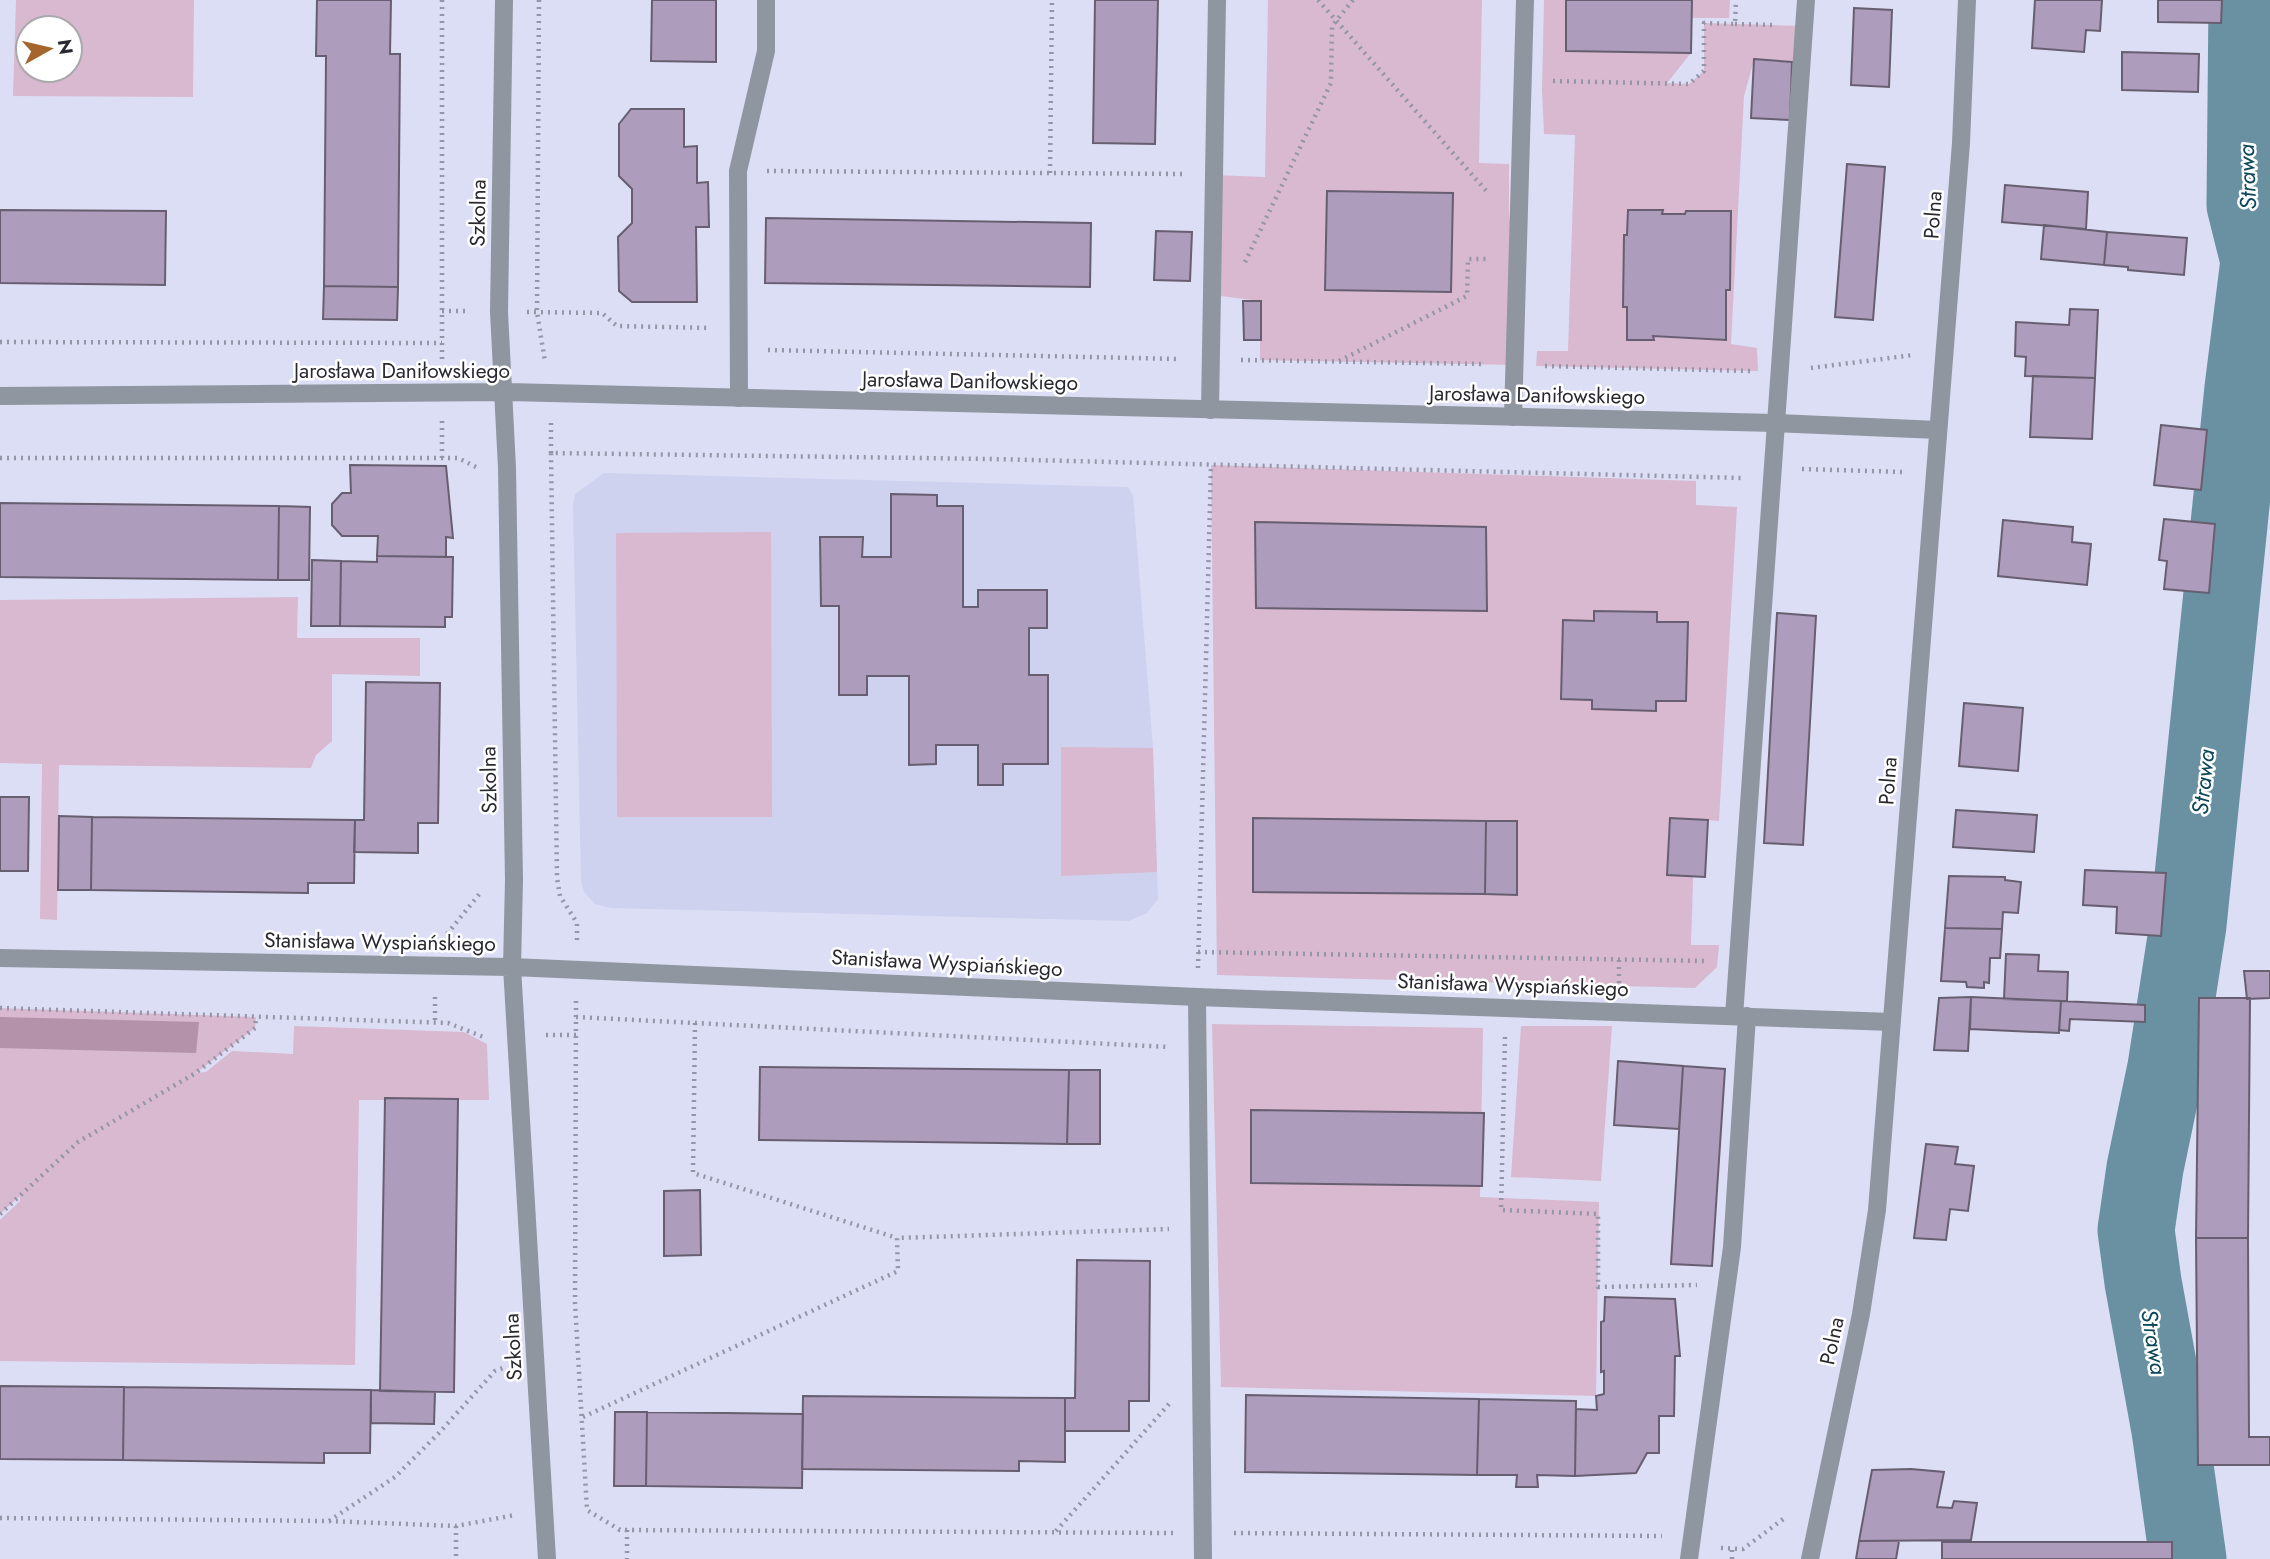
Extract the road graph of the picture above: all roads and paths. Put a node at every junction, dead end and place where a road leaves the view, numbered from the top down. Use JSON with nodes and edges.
{"nodes":[{"id":1,"x":442,"y":0,"type":"edge"},
{"id":2,"x":504,"y":0,"type":"edge"},
{"id":3,"x":539,"y":0,"type":"edge"},
{"id":4,"x":766,"y":0,"type":"edge"},
{"id":5,"x":1052,"y":0,"type":"edge"},
{"id":6,"x":1217,"y":0,"type":"edge"},
{"id":7,"x":1318,"y":0,"type":"edge"},
{"id":8,"x":1353,"y":0,"type":"edge"},
{"id":9,"x":1525,"y":0,"type":"edge"},
{"id":10,"x":1736,"y":0,"type":"edge"},
{"id":11,"x":1806,"y":0,"type":"edge"},
{"id":12,"x":1967,"y":0,"type":"edge"},
{"id":13,"x":1336,"y":20,"type":"junction"},
{"id":14,"x":1735,"y":24,"type":"junction"},
{"id":15,"x":1804,"y":26,"type":"junction"},
{"id":16,"x":1523,"y":80,"type":"junction"},
{"id":17,"x":738,"y":171,"type":"junction"},
{"id":18,"x":1050,"y":173,"type":"junction"},
{"id":19,"x":1214,"y":175,"type":"junction"},
{"id":20,"x":1519,"y":217,"type":"junction"},
{"id":21,"x":1468,"y":259,"type":"dead end"},
{"id":22,"x":1213,"y":295,"type":"junction"},
{"id":23,"x":442,"y":310,"type":"junction"},
{"id":24,"x":499,"y":312,"type":"junction"},
{"id":25,"x":537,"y":312,"type":"junction"},
{"id":26,"x":739,"y":328,"type":"junction"},
{"id":27,"x":0,"y":342,"type":"edge"},
{"id":28,"x":442,"y":343,"type":"junction"},
{"id":29,"x":739,"y":349,"type":"junction"},
{"id":30,"x":1945,"y":352,"type":"junction"},
{"id":31,"x":1212,"y":359,"type":"junction"},
{"id":32,"x":1339,"y":362,"type":"junction"},
{"id":33,"x":1515,"y":365,"type":"junction"},
{"id":34,"x":1778,"y":372,"type":"junction"},
{"id":35,"x":443,"y":393,"type":"junction"},
{"id":36,"x":503,"y":393,"type":"junction"},
{"id":37,"x":551,"y":394,"type":"junction"},
{"id":38,"x":0,"y":396,"type":"edge"},
{"id":39,"x":739,"y":398,"type":"junction"},
{"id":40,"x":1210,"y":410,"type":"junction"},
{"id":41,"x":1513,"y":417,"type":"junction"},
{"id":42,"x":1775,"y":423,"type":"junction"},
{"id":43,"x":1938,"y":430,"type":"junction"},
{"id":44,"x":0,"y":458,"type":"edge"},
{"id":45,"x":442,"y":458,"type":"junction"},
{"id":46,"x":1210,"y":465,"type":"dead end"},
{"id":47,"x":477,"y":468,"type":"dead end"},
{"id":48,"x":482,"y":891,"type":"dead end"},
{"id":49,"x":443,"y":940,"type":"dead end"},
{"id":50,"x":1198,"y":952,"type":"junction"},
{"id":51,"x":0,"y":958,"type":"edge"},
{"id":52,"x":1737,"y":962,"type":"junction"},
{"id":53,"x":512,"y":967,"type":"junction"},
{"id":54,"x":1196,"y":997,"type":"junction"},
{"id":55,"x":0,"y":1007,"type":"edge"},
{"id":56,"x":1740,"y":1016,"type":"junction"},
{"id":57,"x":256,"y":1017,"type":"junction"},
{"id":58,"x":576,"y":1017,"type":"dead end"},
{"id":59,"x":1892,"y":1022,"type":"junction"},
{"id":60,"x":695,"y":1023,"type":"junction"},
{"id":61,"x":1505,"y":1025,"type":"dead end"},
{"id":62,"x":493,"y":1040,"type":"dead end"},
{"id":63,"x":1197,"y":1049,"type":"junction"},
{"id":64,"x":0,"y":1214,"type":"edge"},
{"id":65,"x":1170,"y":1229,"type":"dead end"},
{"id":66,"x":897,"y":1238,"type":"junction"},
{"id":67,"x":1727,"y":1284,"type":"junction"},
{"id":68,"x":510,"y":1365,"type":"dead end"},
{"id":69,"x":1174,"y":1398,"type":"dead end"},
{"id":70,"x":583,"y":1417,"type":"dead end"},
{"id":71,"x":519,"y":1514,"type":"dead end"},
{"id":72,"x":0,"y":1518,"type":"edge"},
{"id":73,"x":328,"y":1521,"type":"junction"},
{"id":74,"x":456,"y":1526,"type":"junction"},
{"id":75,"x":627,"y":1530,"type":"dead end"},
{"id":76,"x":1055,"y":1532,"type":"dead end"},
{"id":77,"x":1732,"y":1548,"type":"dead end"},
{"id":78,"x":456,"y":1559,"type":"edge"},
{"id":79,"x":547,"y":1559,"type":"edge"},
{"id":80,"x":627,"y":1559,"type":"edge"},
{"id":81,"x":1203,"y":1559,"type":"edge"},
{"id":82,"x":1689,"y":1559,"type":"edge"},
{"id":83,"x":1732,"y":1559,"type":"edge"},
{"id":84,"x":1810,"y":1559,"type":"edge"}],
"edges":[{"from":1,"to":23,"type":"path"},
{"from":2,"to":24,"type":"street","name":"Szkolna"},
{"from":3,"to":25,"type":"path"},
{"from":4,"to":17,"type":"street"},
{"from":5,"to":18,"type":"path"},
{"from":6,"to":19,"type":"street"},
{"from":7,"to":13,"type":"path"},
{"from":8,"to":13,"type":"path"},
{"from":9,"to":16,"type":"street"},
{"from":10,"to":14,"type":"path"},
{"from":11,"to":15,"type":"street"},
{"from":12,"to":30,"type":"street","name":"Polna"},
{"from":13,"to":20,"type":"path"},
{"from":13,"to":22,"type":"path"},
{"from":14,"to":15,"type":"path"},
{"from":14,"to":16,"type":"path"},
{"from":15,"to":34,"type":"street"},
{"from":16,"to":20,"type":"street"},
{"from":17,"to":18,"type":"path"},
{"from":17,"to":26,"type":"street"},
{"from":18,"to":19,"type":"path"},
{"from":19,"to":22,"type":"street"},
{"from":20,"to":33,"type":"street"},
{"from":21,"to":32,"type":"path"},
{"from":22,"to":31,"type":"street"},
{"from":23,"to":24,"type":"path"},
{"from":23,"to":28,"type":"path"},
{"from":24,"to":25,"type":"path"},
{"from":24,"to":36,"type":"street","name":"Szkolna"},
{"from":25,"to":26,"type":"path"},
{"from":25,"to":37,"type":"path"},
{"from":26,"to":29,"type":"street"},
{"from":27,"to":28,"type":"path"},
{"from":28,"to":35,"type":"path"},
{"from":29,"to":31,"type":"path"},
{"from":29,"to":39,"type":"street"},
{"from":30,"to":34,"type":"path"},
{"from":30,"to":43,"type":"street","name":"Polna"},
{"from":31,"to":32,"type":"path"},
{"from":31,"to":40,"type":"street"},
{"from":32,"to":33,"type":"path"},
{"from":33,"to":34,"type":"path"},
{"from":33,"to":41,"type":"street"},
{"from":34,"to":42,"type":"street"},
{"from":35,"to":36,"type":"street","name":"Jarosława Daniłowskiego"},
{"from":35,"to":38,"type":"street","name":"Jarosława Daniłowskiego"},
{"from":35,"to":45,"type":"path"},
{"from":36,"to":37,"type":"street","name":"Jarosława Daniłowskiego"},
{"from":36,"to":53,"type":"street","name":"Szkolna"},
{"from":37,"to":39,"type":"street","name":"Jarosława Daniłowskiego"},
{"from":39,"to":40,"type":"street","name":"Jarosława Daniłowskiego"},
{"from":40,"to":41,"type":"street","name":"Jarosława Daniłowskiego"},
{"from":41,"to":42,"type":"street","name":"Jarosława Daniłowskiego"},
{"from":42,"to":43,"type":"street","name":"Jarosława Daniłowskiego"},
{"from":42,"to":52,"type":"street"},
{"from":43,"to":59,"type":"street","name":"Polna"},
{"from":44,"to":45,"type":"path"},
{"from":45,"to":47,"type":"path"},
{"from":46,"to":50,"type":"path"},
{"from":48,"to":49,"type":"path"},
{"from":50,"to":52,"type":"path"},
{"from":50,"to":54,"type":"path"},
{"from":51,"to":53,"type":"street","name":"Stanisława Wyspiańskiego"},
{"from":52,"to":56,"type":"street"},
{"from":53,"to":54,"type":"street","name":"Stanisława Wyspiańskiego"},
{"from":53,"to":79,"type":"street","name":"Szkolna"},
{"from":54,"to":56,"type":"street","name":"Stanisława Wyspiańskiego"},
{"from":54,"to":63,"type":"street"},
{"from":55,"to":57,"type":"path"},
{"from":56,"to":59,"type":"street","name":"Stanisława Wyspiańskiego"},
{"from":56,"to":67,"type":"street"},
{"from":57,"to":62,"type":"path"},
{"from":57,"to":64,"type":"path"},
{"from":58,"to":60,"type":"path"},
{"from":59,"to":84,"type":"street","name":"Polna"},
{"from":60,"to":63,"type":"path"},
{"from":60,"to":66,"type":"path"},
{"from":61,"to":67,"type":"path"},
{"from":63,"to":81,"type":"street"},
{"from":65,"to":66,"type":"path"},
{"from":66,"to":70,"type":"path"},
{"from":67,"to":82,"type":"street"},
{"from":68,"to":73,"type":"path"},
{"from":69,"to":76,"type":"path"},
{"from":71,"to":74,"type":"path"},
{"from":72,"to":73,"type":"path"},
{"from":73,"to":74,"type":"path"},
{"from":74,"to":78,"type":"path"},
{"from":75,"to":80,"type":"path"},
{"from":77,"to":83,"type":"path"}]}
